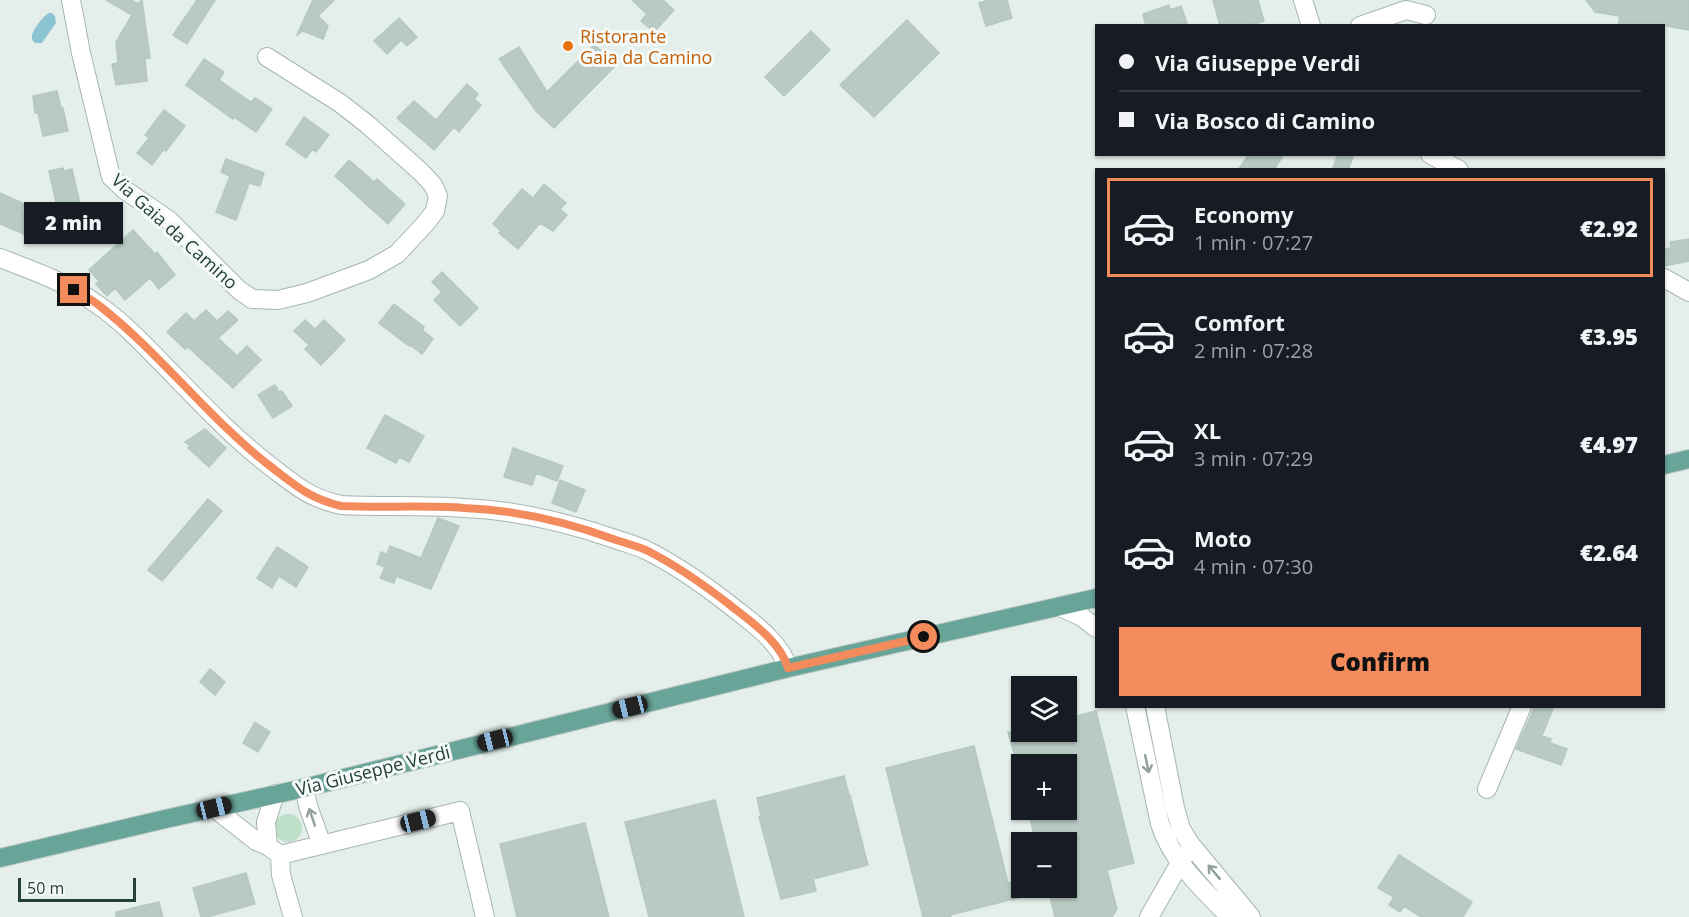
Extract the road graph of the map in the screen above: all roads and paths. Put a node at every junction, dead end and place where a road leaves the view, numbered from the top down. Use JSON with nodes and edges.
{"nodes":[{"id":1,"x":71,"y":0,"type":"edge"},
{"id":2,"x":1303,"y":0,"type":"edge"},
{"id":3,"x":1426,"y":15,"type":"dead end"},
{"id":4,"x":1310,"y":24,"type":"edge"},
{"id":5,"x":1366,"y":24,"type":"edge"},
{"id":6,"x":267,"y":57,"type":"dead end"},
{"id":7,"x":1434,"y":156,"type":"edge"},
{"id":8,"x":1455,"y":168,"type":"edge"},
{"id":9,"x":0,"y":258,"type":"edge"},
{"id":10,"x":1665,"y":279,"type":"edge"},
{"id":11,"x":1689,"y":292,"type":"edge"},
{"id":12,"x":1689,"y":459,"type":"edge"},
{"id":13,"x":1665,"y":465,"type":"edge"},
{"id":14,"x":1095,"y":598,"type":"edge"},
{"id":15,"x":1060,"y":607,"type":"junction"},
{"id":16,"x":1095,"y":627,"type":"edge"},
{"id":17,"x":788,"y":668,"type":"junction"},
{"id":18,"x":1135,"y":708,"type":"edge"},
{"id":19,"x":1155,"y":708,"type":"edge"},
{"id":20,"x":1520,"y":708,"type":"edge"},
{"id":21,"x":304,"y":788,"type":"junction"},
{"id":22,"x":1487,"y":789,"type":"dead end"},
{"id":23,"x":274,"y":794,"type":"junction"},
{"id":24,"x":214,"y":808,"type":"junction"},
{"id":25,"x":322,"y":845,"type":"junction"},
{"id":26,"x":1191,"y":845,"type":"junction"},
{"id":27,"x":274,"y":851,"type":"junction"},
{"id":28,"x":0,"y":858,"type":"edge"},
{"id":29,"x":1180,"y":864,"type":"junction"},
{"id":30,"x":293,"y":917,"type":"edge"},
{"id":31,"x":485,"y":917,"type":"edge"},
{"id":32,"x":1149,"y":917,"type":"edge"},
{"id":33,"x":1230,"y":917,"type":"edge"},
{"id":34,"x":1251,"y":917,"type":"edge"}],
"edges":[{"from":1,"to":6,"type":"street","name":"Via Gaia da Camino"},
{"from":2,"to":4,"type":"street"},
{"from":3,"to":5,"type":"street"},
{"from":7,"to":8,"type":"street"},
{"from":9,"to":17,"type":"street"},
{"from":10,"to":11,"type":"street"},
{"from":12,"to":13,"type":"main road"},
{"from":14,"to":15,"type":"main road","name":"Via Giuseppe Verdi"},
{"from":15,"to":16,"type":"street"},
{"from":15,"to":17,"type":"main road","name":"Via Giuseppe Verdi"},
{"from":17,"to":21,"type":"main road","name":"Via Giuseppe Verdi"},
{"from":18,"to":29,"type":"street","one_way":true},
{"from":19,"to":26,"type":"street"},
{"from":20,"to":22,"type":"street"},
{"from":21,"to":23,"type":"main road","name":"Via Giuseppe Verdi"},
{"from":25,"to":21,"type":"street","one_way":true},
{"from":23,"to":24,"type":"main road","name":"Via Giuseppe Verdi"},
{"from":23,"to":27,"type":"street"},
{"from":24,"to":27,"type":"street"},
{"from":24,"to":28,"type":"main road","name":"Via Giuseppe Verdi"},
{"from":25,"to":27,"type":"street"},
{"from":25,"to":31,"type":"street"},
{"from":26,"to":29,"type":"street"},
{"from":34,"to":26,"type":"street","one_way":true},
{"from":27,"to":30,"type":"street"},
{"from":29,"to":32,"type":"street"},
{"from":29,"to":33,"type":"street"}]}
